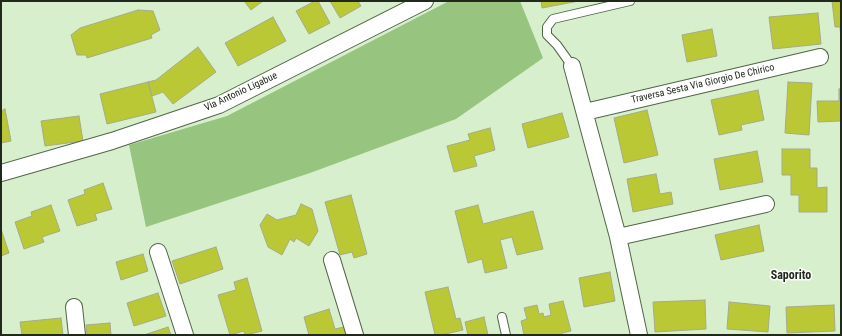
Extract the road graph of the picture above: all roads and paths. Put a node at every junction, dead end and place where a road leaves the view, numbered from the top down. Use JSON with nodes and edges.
{"nodes":[{"id":1,"x":425,"y":1,"type":"edge"},
{"id":2,"x":630,"y":1,"type":"edge"},
{"id":3,"x":820,"y":56,"type":"dead end"},
{"id":4,"x":572,"y":66,"type":"joint"},
{"id":5,"x":585,"y":112,"type":"junction"},
{"id":6,"x":1,"y":173,"type":"edge"},
{"id":7,"x":766,"y":204,"type":"dead end"},
{"id":8,"x":618,"y":237,"type":"junction"},
{"id":9,"x":158,"y":252,"type":"dead end"},
{"id":10,"x":332,"y":260,"type":"dead end"},
{"id":11,"x":74,"y":307,"type":"dead end"},
{"id":12,"x":502,"y":317,"type":"dead end"},
{"id":13,"x":77,"y":335,"type":"edge"},
{"id":14,"x":185,"y":335,"type":"edge"},
{"id":15,"x":355,"y":335,"type":"edge"},
{"id":16,"x":506,"y":335,"type":"edge"},
{"id":17,"x":639,"y":335,"type":"edge"}],
"edges":[{"from":1,"to":6,"type":"street","name":"Via Antonio Ligabue"},
{"from":2,"to":4,"type":"lane"},
{"from":3,"to":5,"type":"street","name":"Traversa Sesta Via Giorgio De Chirico"},
{"from":4,"to":5,"type":"street"},
{"from":5,"to":8,"type":"street"},
{"from":7,"to":8,"type":"street"},
{"from":8,"to":17,"type":"street"},
{"from":9,"to":14,"type":"street"},
{"from":10,"to":15,"type":"street"},
{"from":11,"to":13,"type":"street"},
{"from":12,"to":16,"type":"lane"}]}
